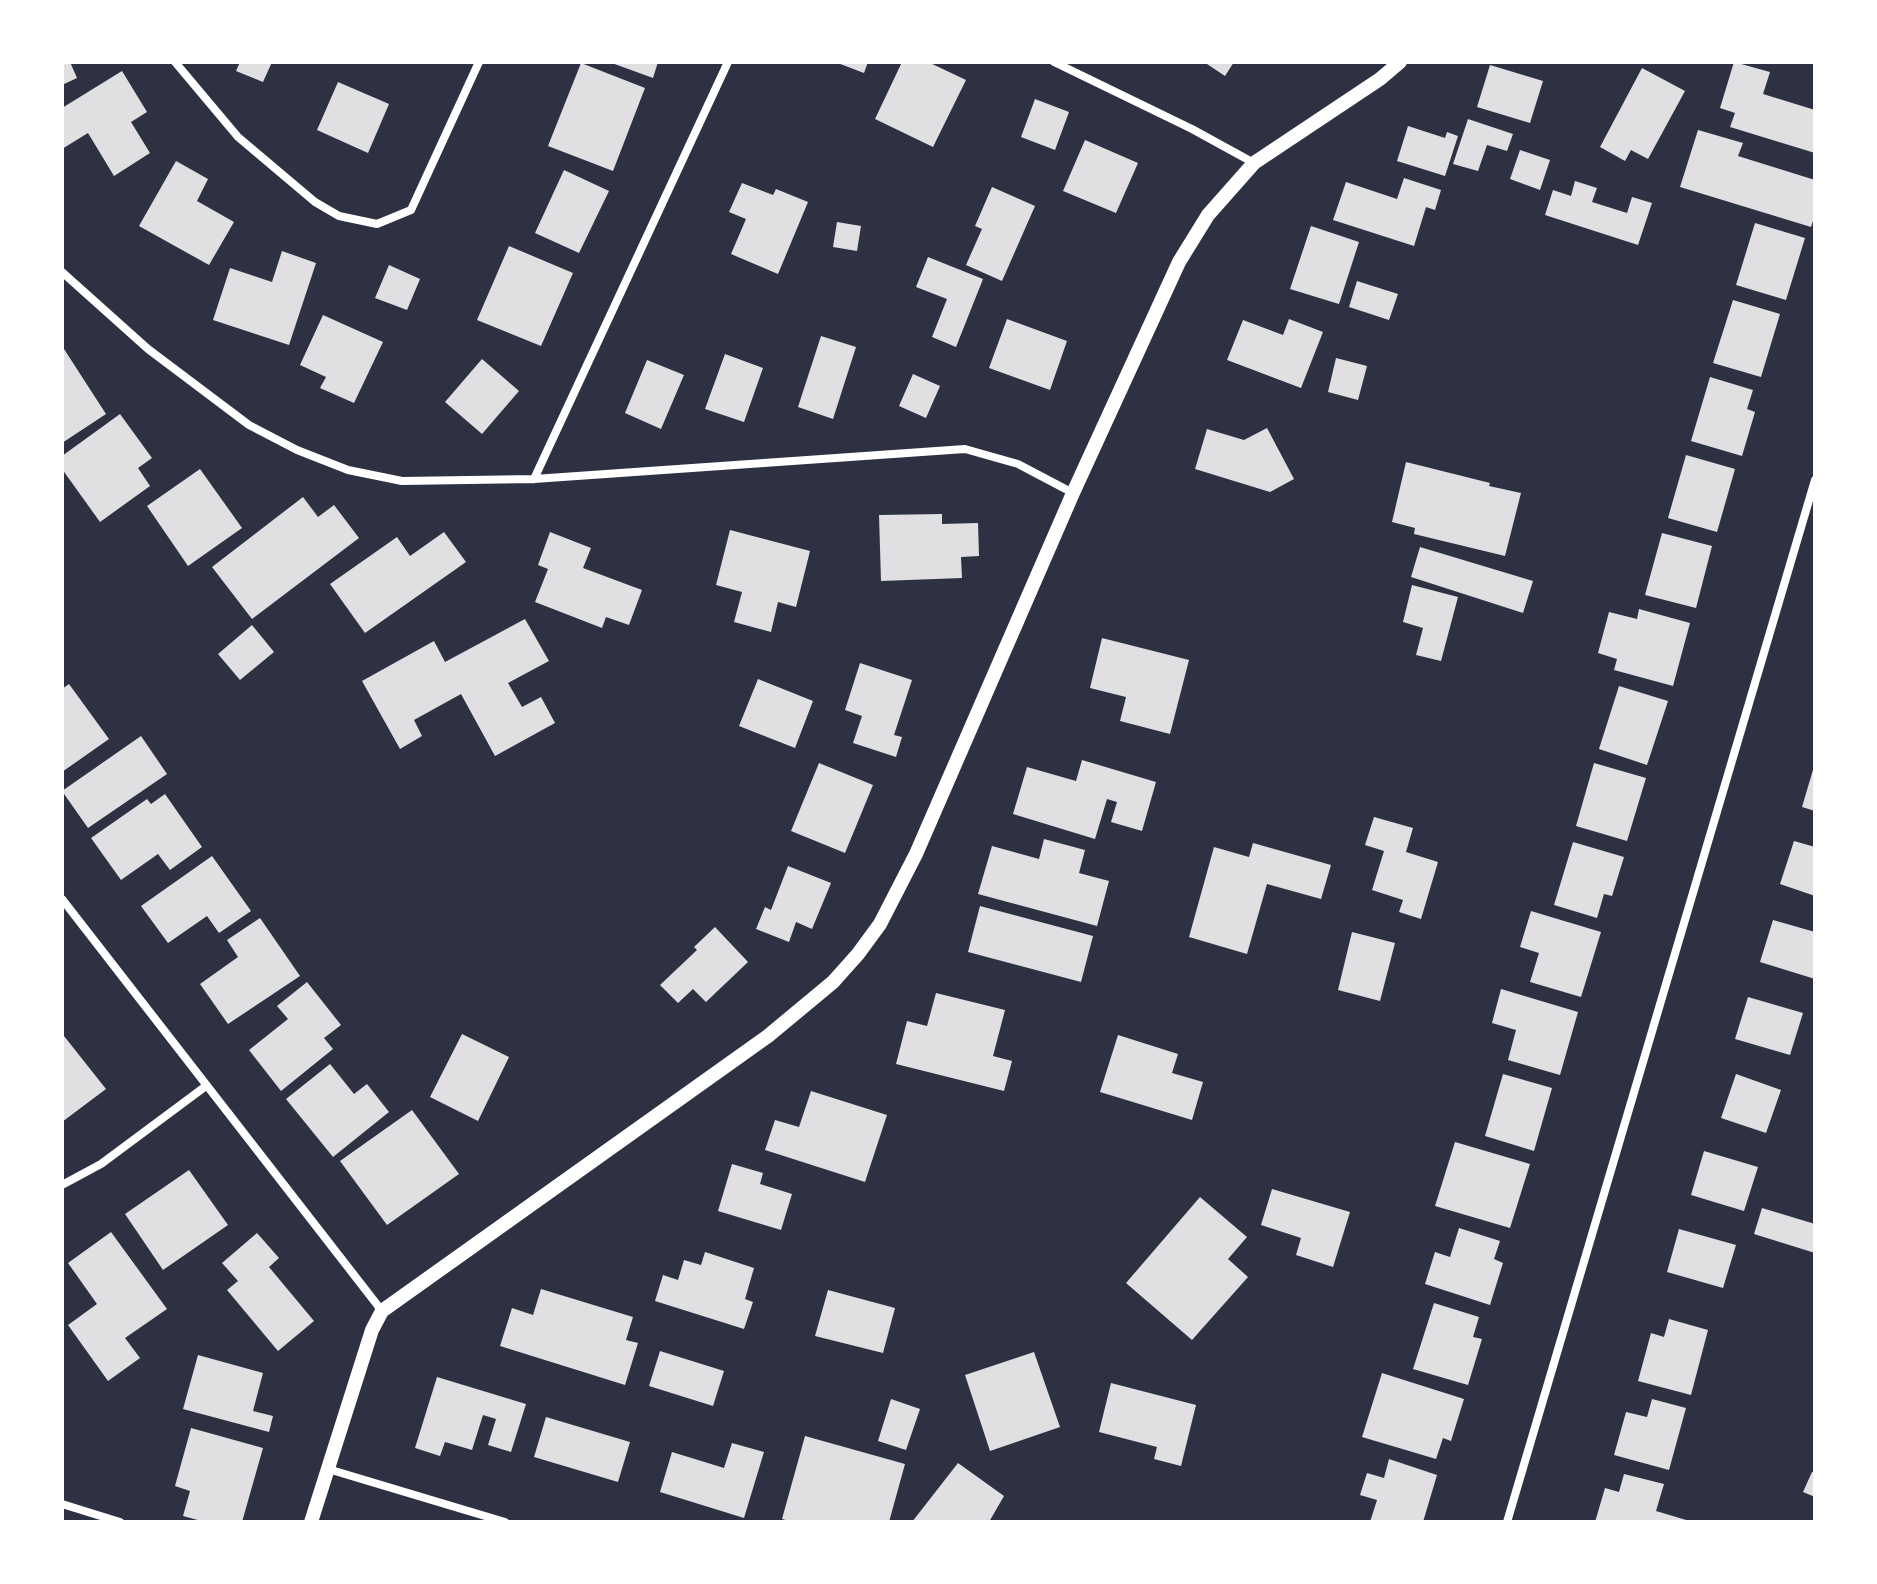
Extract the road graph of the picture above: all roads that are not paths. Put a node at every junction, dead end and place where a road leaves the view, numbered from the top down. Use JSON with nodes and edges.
{"nodes":[{"id":1,"x":175,"y":62,"type":"edge"},
{"id":2,"x":479,"y":62,"type":"edge"},
{"id":3,"x":728,"y":62,"type":"edge"},
{"id":4,"x":1054,"y":62,"type":"edge"},
{"id":5,"x":1400,"y":62,"type":"edge"},
{"id":6,"x":1254,"y":163,"type":"junction"},
{"id":7,"x":62,"y":272,"type":"edge"},
{"id":8,"x":534,"y":479,"type":"junction"},
{"id":9,"x":1815,"y":480,"type":"edge"},
{"id":10,"x":1073,"y":493,"type":"junction"},
{"id":11,"x":62,"y":899,"type":"edge"},
{"id":12,"x":206,"y":1086,"type":"junction"},
{"id":13,"x":62,"y":1185,"type":"edge"},
{"id":14,"x":382,"y":1311,"type":"junction"},
{"id":15,"x":328,"y":1469,"type":"junction"},
{"id":16,"x":62,"y":1504,"type":"edge"},
{"id":17,"x":120,"y":1522,"type":"edge"},
{"id":18,"x":311,"y":1522,"type":"edge"},
{"id":19,"x":505,"y":1522,"type":"edge"},
{"id":20,"x":1507,"y":1522,"type":"edge"}],
"edges":[{"from":1,"to":2,"type":"street"},
{"from":3,"to":8,"type":"street"},
{"from":4,"to":6,"type":"street"},
{"from":5,"to":6,"type":"street"},
{"from":6,"to":10,"type":"street"},
{"from":7,"to":8,"type":"street"},
{"from":8,"to":10,"type":"street"},
{"from":9,"to":20,"type":"street"},
{"from":10,"to":14,"type":"street"},
{"from":11,"to":12,"type":"street"},
{"from":12,"to":13,"type":"street"},
{"from":12,"to":14,"type":"street"},
{"from":14,"to":15,"type":"street"},
{"from":15,"to":18,"type":"street"},
{"from":15,"to":19,"type":"street"},
{"from":16,"to":17,"type":"street"}]}
